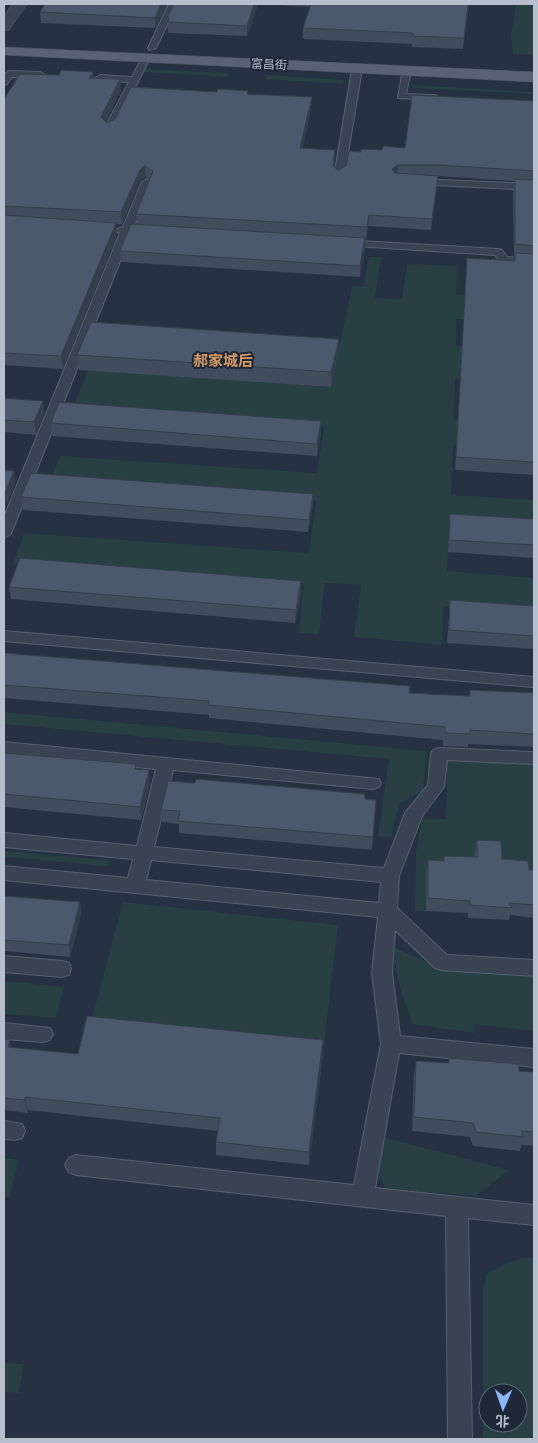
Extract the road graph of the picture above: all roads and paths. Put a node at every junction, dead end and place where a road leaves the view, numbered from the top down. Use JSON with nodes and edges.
{"nodes":[{"id":1,"x":20,"y":4,"type":"edge"},
{"id":2,"x":173,"y":4,"type":"edge"},
{"id":3,"x":4,"y":27,"type":"edge"},
{"id":4,"x":4,"y":40,"type":"edge"},
{"id":5,"x":4,"y":51,"type":"edge"},
{"id":6,"x":149,"y":53,"type":"junction"},
{"id":7,"x":534,"y":66,"type":"edge"},
{"id":8,"x":357,"y":69,"type":"junction"},
{"id":9,"x":406,"y":71,"type":"junction"},
{"id":10,"x":48,"y":76,"type":"edge"},
{"id":11,"x":534,"y":77,"type":"edge"},
{"id":12,"x":86,"y":78,"type":"edge"},
{"id":13,"x":135,"y":80,"type":"junction"},
{"id":14,"x":4,"y":82,"type":"edge"},
{"id":15,"x":448,"y":98,"type":"edge"},
{"id":16,"x":108,"y":129,"type":"edge"},
{"id":17,"x":339,"y":176,"type":"edge"},
{"id":18,"x":408,"y":181,"type":"edge"},
{"id":19,"x":147,"y":182,"type":"edge"},
{"id":20,"x":534,"y":188,"type":"edge"},
{"id":21,"x":108,"y":229,"type":"edge"},
{"id":22,"x":128,"y":230,"type":"junction"},
{"id":23,"x":167,"y":232,"type":"edge"},
{"id":24,"x":334,"y":243,"type":"edge"},
{"id":25,"x":534,"y":262,"type":"edge"},
{"id":26,"x":4,"y":534,"type":"edge"},
{"id":27,"x":4,"y":636,"type":"edge"},
{"id":28,"x":534,"y":682,"type":"edge"},
{"id":29,"x":4,"y":748,"type":"edge"},
{"id":30,"x":534,"y":758,"type":"edge"},
{"id":31,"x":166,"y":764,"type":"junction"},
{"id":32,"x":373,"y":784,"type":"dead end"},
{"id":33,"x":4,"y":840,"type":"edge"},
{"id":34,"x":144,"y":853,"type":"junction"},
{"id":35,"x":4,"y":873,"type":"edge"},
{"id":36,"x":390,"y":876,"type":"junction"},
{"id":37,"x":135,"y":886,"type":"junction"},
{"id":38,"x":388,"y":912,"type":"junction"},
{"id":39,"x":4,"y":964,"type":"edge"},
{"id":40,"x":534,"y":968,"type":"edge"},
{"id":41,"x":62,"y":969,"type":"dead end"},
{"id":42,"x":4,"y":1030,"type":"edge"},
{"id":43,"x":43,"y":1034,"type":"dead end"},
{"id":44,"x":391,"y":1044,"type":"junction"},
{"id":45,"x":534,"y":1058,"type":"edge"},
{"id":46,"x":76,"y":1165,"type":"dead end"},
{"id":47,"x":363,"y":1197,"type":"junction"},
{"id":48,"x":458,"y":1207,"type":"junction"},
{"id":49,"x":534,"y":1215,"type":"edge"},
{"id":50,"x":460,"y":1439,"type":"edge"}],
"edges":[{"from":1,"to":3,"type":"street"},
{"from":2,"to":6,"type":"lane"},
{"from":4,"to":6,"type":"main road","name":"富昌街"},
{"from":5,"to":6,"type":"main road","name":"富昌街"},
{"from":6,"to":7,"type":"main road","name":"富昌街"},
{"from":6,"to":8,"type":"main road","name":"富昌街"},
{"from":6,"to":13,"type":"lane"},
{"from":8,"to":9,"type":"main road","name":"富昌街"},
{"from":8,"to":17,"type":"lane"},
{"from":9,"to":11,"type":"main road","name":"富昌街"},
{"from":9,"to":15,"type":"lane"},
{"from":10,"to":14,"type":"lane"},
{"from":12,"to":13,"type":"lane"},
{"from":13,"to":16,"type":"lane"},
{"from":18,"to":20,"type":"lane"},
{"from":19,"to":22,"type":"lane"},
{"from":21,"to":22,"type":"lane"},
{"from":22,"to":23,"type":"lane"},
{"from":22,"to":26,"type":"lane"},
{"from":24,"to":25,"type":"lane"},
{"from":27,"to":28,"type":"lane"},
{"from":29,"to":31,"type":"lane"},
{"from":30,"to":36,"type":"lane"},
{"from":31,"to":32,"type":"lane"},
{"from":31,"to":34,"type":"lane"},
{"from":33,"to":34,"type":"lane"},
{"from":34,"to":36,"type":"lane"},
{"from":34,"to":37,"type":"lane"},
{"from":35,"to":37,"type":"lane"},
{"from":36,"to":38,"type":"lane"},
{"from":37,"to":38,"type":"lane"},
{"from":38,"to":40,"type":"lane"},
{"from":38,"to":44,"type":"lane"},
{"from":39,"to":41,"type":"lane"},
{"from":42,"to":43,"type":"lane"},
{"from":44,"to":45,"type":"lane"},
{"from":44,"to":47,"type":"lane"},
{"from":46,"to":47,"type":"lane"},
{"from":47,"to":48,"type":"lane"},
{"from":48,"to":49,"type":"lane"},
{"from":48,"to":50,"type":"lane"}]}
